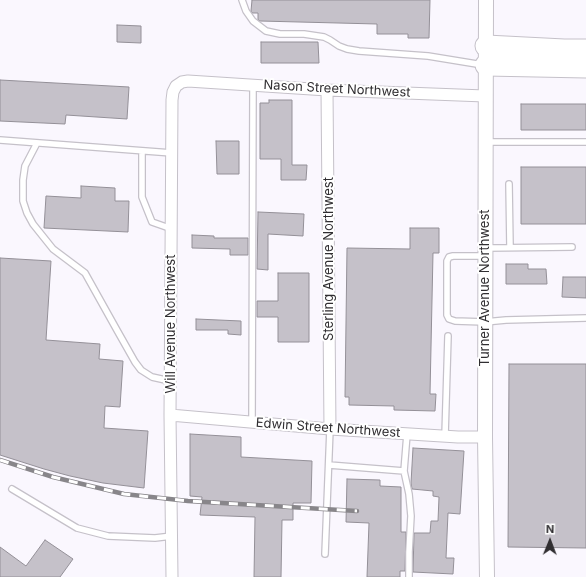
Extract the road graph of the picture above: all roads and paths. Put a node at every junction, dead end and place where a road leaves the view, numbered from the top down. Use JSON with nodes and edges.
{"nodes":[{"id":1,"x":242,"y":0,"type":"edge"},
{"id":2,"x":486,"y":0,"type":"edge"},
{"id":3,"x":586,"y":50,"type":"edge"},
{"id":4,"x":486,"y":56,"type":"junction"},
{"id":5,"x":586,"y":67,"type":"edge"},
{"id":6,"x":188,"y":81,"type":"joint"},
{"id":7,"x":252,"y":85,"type":"junction"},
{"id":8,"x":327,"y":90,"type":"junction"},
{"id":9,"x":485,"y":96,"type":"junction"},
{"id":10,"x":0,"y":140,"type":"edge"},
{"id":11,"x":486,"y":142,"type":"junction"},
{"id":12,"x":586,"y":142,"type":"edge"},
{"id":13,"x":37,"y":143,"type":"junction"},
{"id":14,"x":142,"y":151,"type":"junction"},
{"id":15,"x":172,"y":153,"type":"junction"},
{"id":16,"x":509,"y":184,"type":"dead end"},
{"id":17,"x":172,"y":229,"type":"junction"},
{"id":18,"x":572,"y":247,"type":"dead end"},
{"id":19,"x":510,"y":248,"type":"junction"},
{"id":20,"x":485,"y":252,"type":"junction"},
{"id":21,"x":586,"y":318,"type":"edge"},
{"id":22,"x":485,"y":322,"type":"junction"},
{"id":23,"x":448,"y":336,"type":"dead end"},
{"id":24,"x":170,"y":381,"type":"junction"},
{"id":25,"x":170,"y":415,"type":"junction"},
{"id":26,"x":252,"y":422,"type":"junction"},
{"id":27,"x":330,"y":429,"type":"junction"},
{"id":28,"x":407,"y":434,"type":"junction"},
{"id":29,"x":445,"y":436,"type":"junction"},
{"id":30,"x":485,"y":437,"type":"junction"},
{"id":31,"x":329,"y":465,"type":"junction"},
{"id":32,"x":404,"y":471,"type":"junction"},
{"id":33,"x":12,"y":489,"type":"dead end"},
{"id":34,"x":172,"y":536,"type":"junction"},
{"id":35,"x":325,"y":554,"type":"dead end"},
{"id":36,"x":172,"y":577,"type":"edge"},
{"id":37,"x":409,"y":577,"type":"edge"},
{"id":38,"x":487,"y":577,"type":"edge"}],
"edges":[{"from":1,"to":4,"type":"lane"},
{"from":2,"to":4,"type":"street","name":"Turner Avenue Northwest"},
{"from":3,"to":4,"type":"highway"},
{"from":4,"to":5,"type":"highway"},
{"from":4,"to":9,"type":"street","name":"Turner Avenue Northwest"},
{"from":6,"to":7,"type":"street","name":"Nason Street Northwest"},
{"from":6,"to":15,"type":"street","name":"Will Avenue Northwest"},
{"from":7,"to":8,"type":"street","name":"Nason Street Northwest"},
{"from":7,"to":26,"type":"lane"},
{"from":8,"to":9,"type":"street","name":"Nason Street Northwest"},
{"from":8,"to":27,"type":"street","name":"Sterling Avenue Northwest"},
{"from":9,"to":11,"type":"street","name":"Turner Avenue Northwest"},
{"from":10,"to":13,"type":"lane"},
{"from":11,"to":12,"type":"lane"},
{"from":11,"to":20,"type":"street","name":"Turner Avenue Northwest"},
{"from":13,"to":14,"type":"lane"},
{"from":13,"to":24,"type":"lane"},
{"from":14,"to":15,"type":"lane"},
{"from":14,"to":17,"type":"lane"},
{"from":15,"to":17,"type":"street","name":"Will Avenue Northwest"},
{"from":16,"to":19,"type":"lane"},
{"from":17,"to":24,"type":"street","name":"Will Avenue Northwest"},
{"from":18,"to":19,"type":"lane"},
{"from":19,"to":20,"type":"lane"},
{"from":20,"to":22,"type":"street","name":"Turner Avenue Northwest"},
{"from":20,"to":22,"type":"lane"},
{"from":21,"to":22,"type":"lane"},
{"from":22,"to":30,"type":"street","name":"Turner Avenue Northwest"},
{"from":23,"to":29,"type":"lane"},
{"from":24,"to":25,"type":"street","name":"Will Avenue Northwest"},
{"from":25,"to":26,"type":"street","name":"Edwin Street Northwest"},
{"from":25,"to":34,"type":"street","name":"Will Avenue Northwest"},
{"from":26,"to":27,"type":"street","name":"Edwin Street Northwest"},
{"from":27,"to":28,"type":"street","name":"Edwin Street Northwest"},
{"from":27,"to":31,"type":"lane"},
{"from":28,"to":29,"type":"street","name":"Edwin Street Northwest"},
{"from":28,"to":32,"type":"lane"},
{"from":29,"to":30,"type":"street","name":"Edwin Street Northwest"},
{"from":30,"to":38,"type":"street","name":"Turner Avenue Northwest"},
{"from":31,"to":32,"type":"lane"},
{"from":31,"to":35,"type":"lane"},
{"from":32,"to":37,"type":"lane"},
{"from":33,"to":34,"type":"lane"},
{"from":34,"to":36,"type":"street","name":"Will Avenue Northwest"}]}
